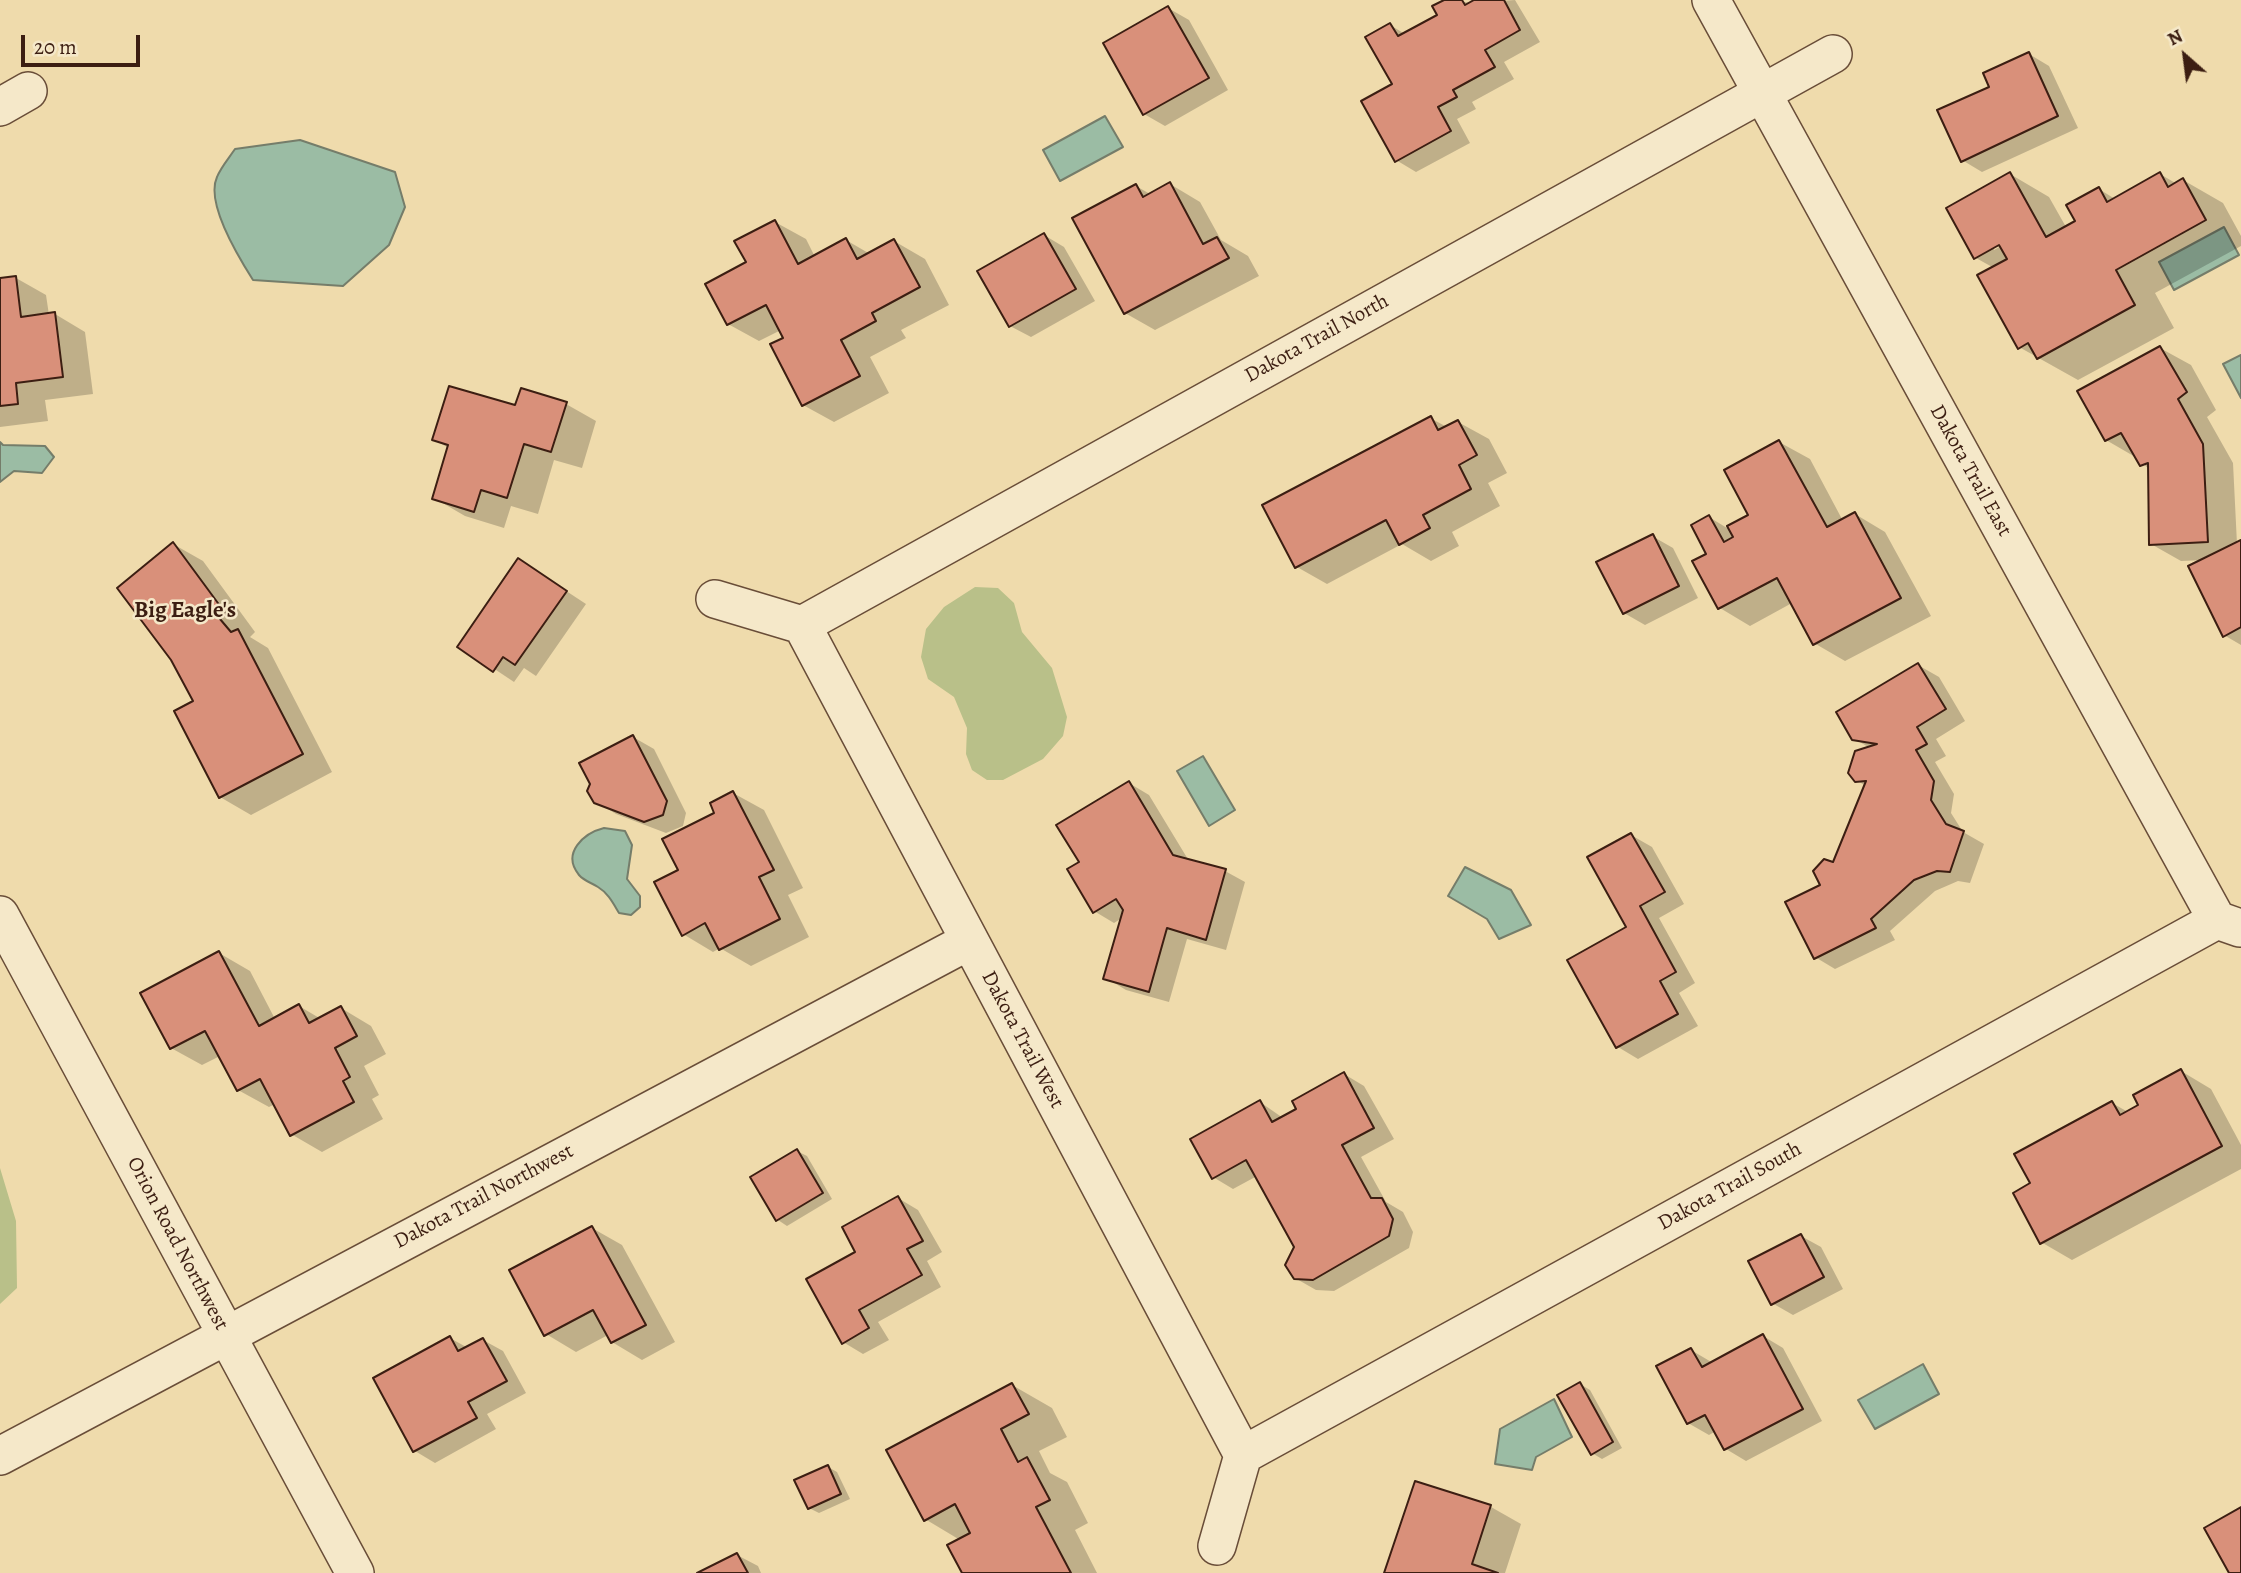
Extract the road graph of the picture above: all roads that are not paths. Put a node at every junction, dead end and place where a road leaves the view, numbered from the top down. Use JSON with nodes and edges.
{"nodes":[{"id":1,"x":1711,"y":0,"type":"edge"},
{"id":2,"x":1833,"y":54,"type":"dead end"},
{"id":3,"x":1762,"y":91,"type":"junction"},
{"id":4,"x":715,"y":599,"type":"dead end"},
{"id":5,"x":802,"y":625,"type":"junction"},
{"id":6,"x":0,"y":915,"type":"edge"},
{"id":7,"x":2229,"y":924,"type":"edge"},
{"id":8,"x":969,"y":941,"type":"junction"},
{"id":9,"x":226,"y":1334,"type":"junction"},
{"id":10,"x":1244,"y":1455,"type":"junction"},
{"id":11,"x":0,"y":1456,"type":"edge"},
{"id":12,"x":1217,"y":1546,"type":"dead end"},
{"id":13,"x":355,"y":1573,"type":"edge"}],
"edges":[{"from":1,"to":3,"type":"street","name":"Dakota Trail East"},
{"from":2,"to":3,"type":"street","name":"Dakota Trail North"},
{"from":3,"to":5,"type":"street","name":"Dakota Trail North"},
{"from":3,"to":7,"type":"street","name":"Dakota Trail East"},
{"from":4,"to":5,"type":"street"},
{"from":5,"to":8,"type":"street","name":"Dakota Trail West"},
{"from":6,"to":9,"type":"street","name":"Orion Road Northwest"},
{"from":7,"to":10,"type":"street","name":"Dakota Trail South"},
{"from":8,"to":9,"type":"street","name":"Dakota Trail Northwest"},
{"from":8,"to":10,"type":"street","name":"Dakota Trail West"},
{"from":9,"to":11,"type":"street","name":"Dakota Trail Northwest"},
{"from":9,"to":13,"type":"street","name":"Orion Road Northwest"},
{"from":10,"to":12,"type":"street"}]}
